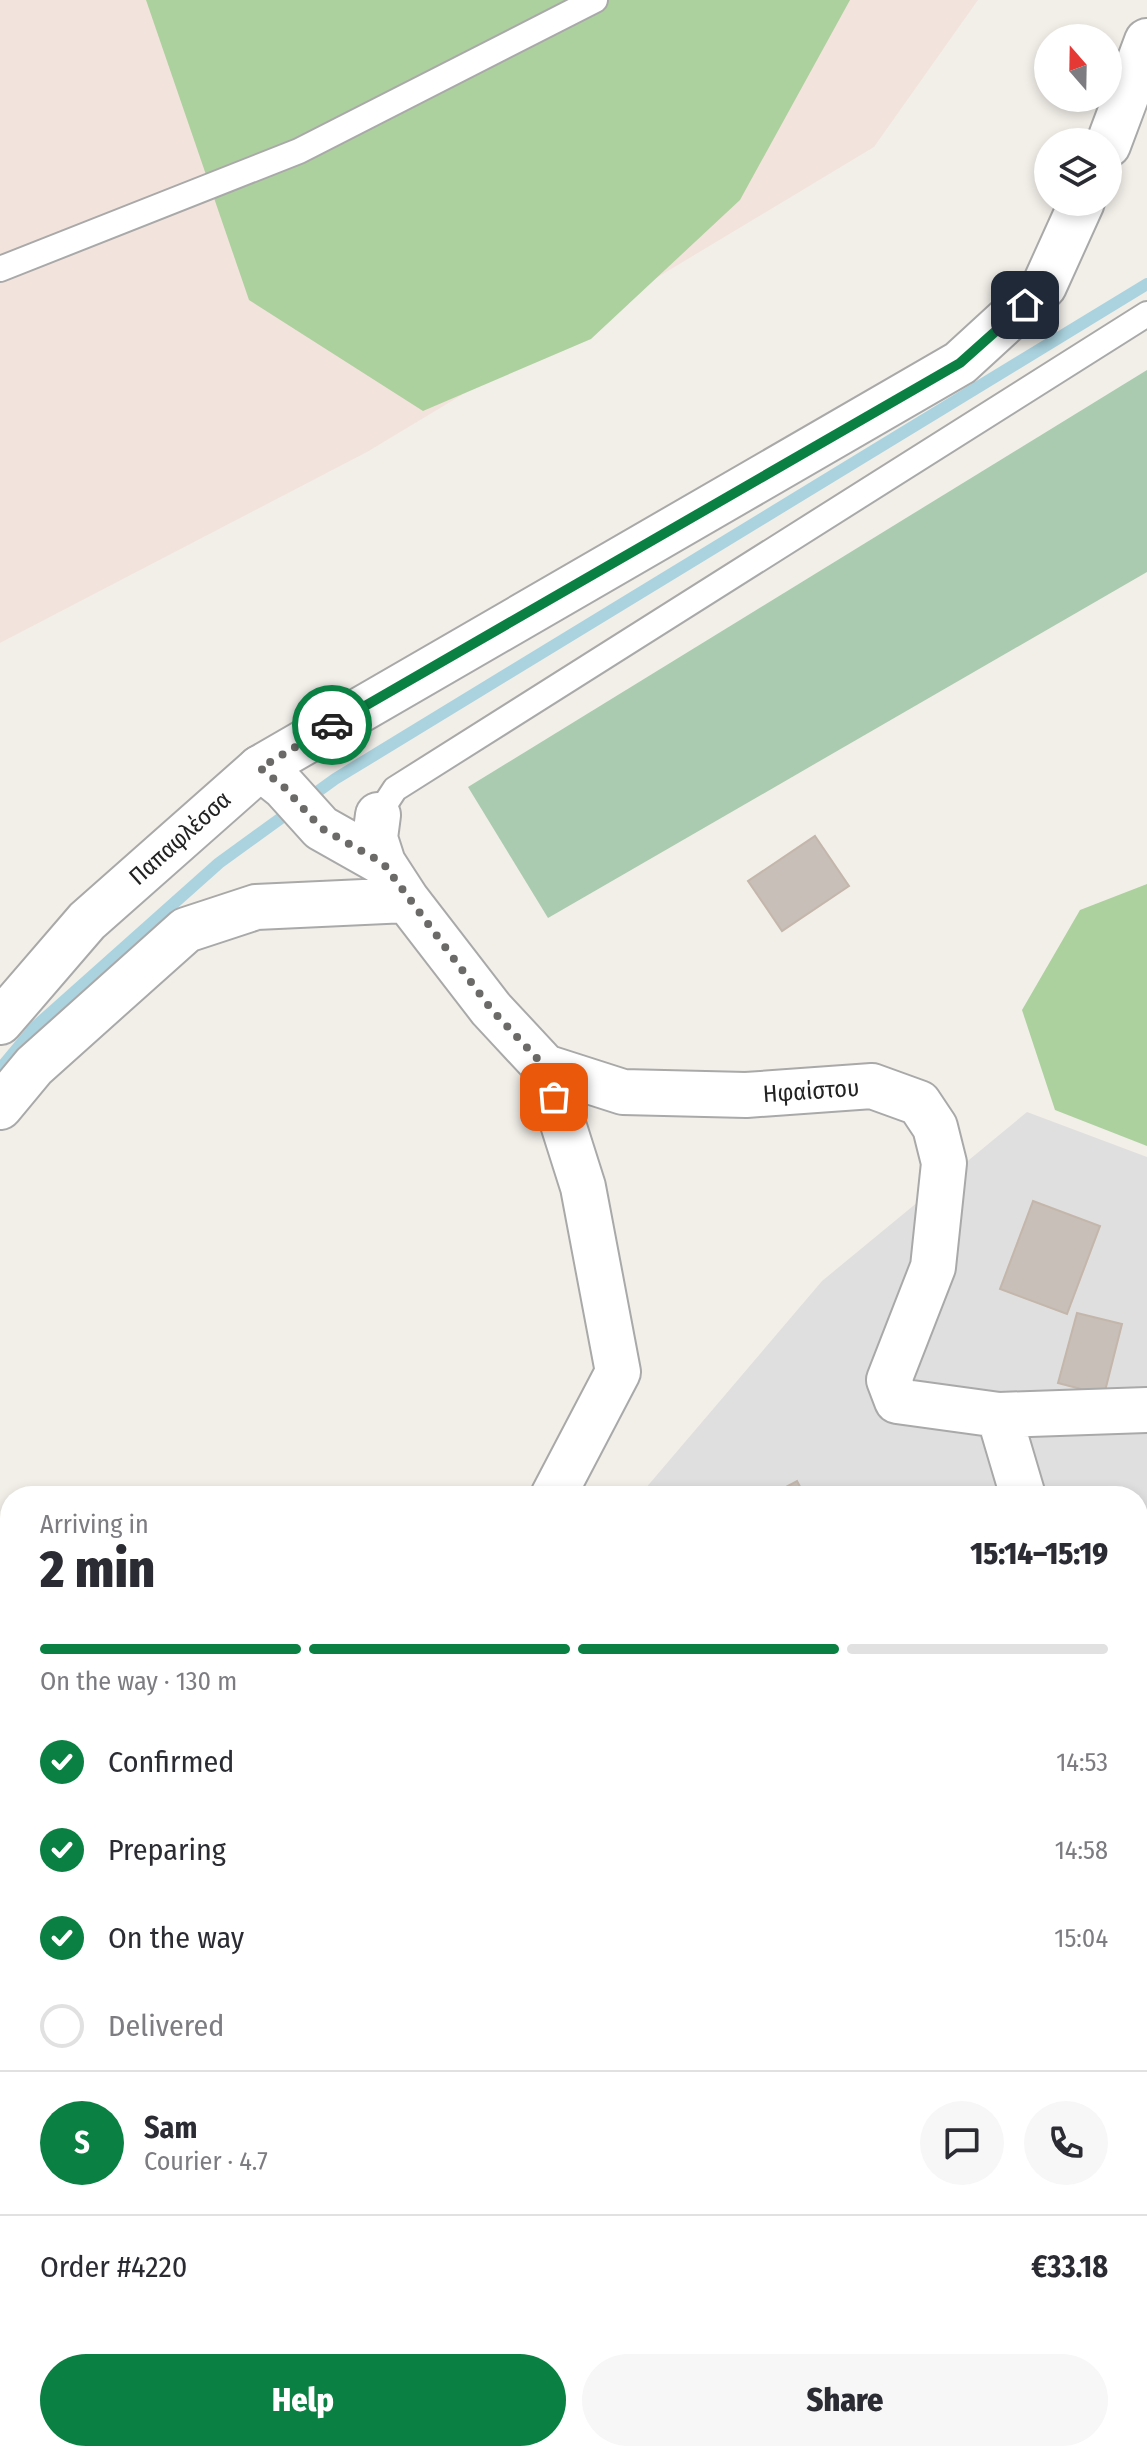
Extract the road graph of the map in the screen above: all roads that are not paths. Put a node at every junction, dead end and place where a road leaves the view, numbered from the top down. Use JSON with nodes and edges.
{"nodes":[{"id":1,"x":595,"y":0,"type":"edge"},
{"id":2,"x":1147,"y":41,"type":"edge"},
{"id":3,"x":1114,"y":128,"type":"edge"},
{"id":4,"x":1076,"y":216,"type":"edge"},
{"id":5,"x":0,"y":269,"type":"edge"},
{"id":6,"x":1147,"y":314,"type":"edge"},
{"id":7,"x":272,"y":777,"type":"junction"},
{"id":8,"x":378,"y":815,"type":"joint"},
{"id":9,"x":383,"y":863,"type":"junction"},
{"id":10,"x":407,"y":900,"type":"junction"},
{"id":11,"x":0,"y":1022,"type":"edge"},
{"id":12,"x":545,"y":1067,"type":"junction"},
{"id":13,"x":0,"y":1107,"type":"edge"},
{"id":14,"x":1147,"y":1410,"type":"edge"},
{"id":15,"x":999,"y":1415,"type":"junction"},
{"id":16,"x":558,"y":1486,"type":"edge"},
{"id":17,"x":1020,"y":1486,"type":"edge"}],
"edges":[{"from":1,"to":5,"type":"lane"},
{"from":2,"to":3,"type":"street"},
{"from":4,"to":7,"type":"street","name":"Παπαφλέσσα"},
{"from":6,"to":8,"type":"lane"},
{"from":7,"to":9,"type":"street","name":"Ηφαίστου"},
{"from":7,"to":11,"type":"street","name":"Παπαφλέσσα"},
{"from":8,"to":9,"type":"street","name":"Ηφαίστου"},
{"from":9,"to":10,"type":"street","name":"Ηφαίστου"},
{"from":10,"to":12,"type":"street","name":"Ηφαίστου"},
{"from":10,"to":13,"type":"street"},
{"from":12,"to":15,"type":"street","name":"Ηφαίστου"},
{"from":12,"to":16,"type":"street"},
{"from":14,"to":15,"type":"street","name":"Ηφαίστου"},
{"from":15,"to":17,"type":"street"}]}
